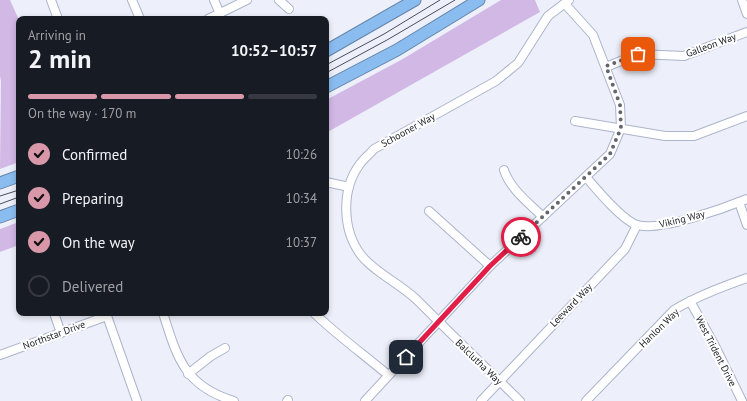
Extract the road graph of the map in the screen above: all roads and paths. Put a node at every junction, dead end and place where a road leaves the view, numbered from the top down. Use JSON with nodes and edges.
{"nodes":[{"id":1,"x":50,"y":0,"type":"edge"},
{"id":2,"x":132,"y":0,"type":"edge"},
{"id":3,"x":214,"y":0,"type":"edge"},
{"id":4,"x":247,"y":0,"type":"edge"},
{"id":5,"x":279,"y":0,"type":"edge"},
{"id":6,"x":415,"y":0,"type":"edge"},
{"id":7,"x":480,"y":0,"type":"edge"},
{"id":8,"x":742,"y":0,"type":"edge"},
{"id":9,"x":567,"y":2,"type":"edge"},
{"id":10,"x":289,"y":9,"type":"dead end"},
{"id":11,"x":220,"y":14,"type":"junction"},
{"id":12,"x":747,"y":14,"type":"edge"},
{"id":13,"x":57,"y":16,"type":"edge"},
{"id":14,"x":139,"y":16,"type":"edge"},
{"id":15,"x":215,"y":16,"type":"edge"},
{"id":16,"x":747,"y":32,"type":"edge"},
{"id":17,"x":329,"y":49,"type":"edge"},
{"id":18,"x":606,"y":66,"type":"junction"},
{"id":19,"x":329,"y":85,"type":"edge"},
{"id":20,"x":747,"y":116,"type":"edge"},
{"id":21,"x":575,"y":122,"type":"dead end"},
{"id":22,"x":621,"y":128,"type":"junction"},
{"id":23,"x":504,"y":170,"type":"dead end"},
{"id":24,"x":16,"y":177,"type":"edge"},
{"id":25,"x":586,"y":177,"type":"junction"},
{"id":26,"x":0,"y":183,"type":"edge"},
{"id":27,"x":329,"y":183,"type":"edge"},
{"id":28,"x":349,"y":187,"type":"junction"},
{"id":29,"x":747,"y":199,"type":"edge"},
{"id":30,"x":739,"y":202,"type":"junction"},
{"id":31,"x":16,"y":211,"type":"edge"},
{"id":32,"x":429,"y":211,"type":"dead end"},
{"id":33,"x":0,"y":217,"type":"edge"},
{"id":34,"x":542,"y":217,"type":"junction"},
{"id":35,"x":637,"y":225,"type":"junction"},
{"id":36,"x":747,"y":225,"type":"edge"},
{"id":37,"x":490,"y":266,"type":"junction"},
{"id":38,"x":747,"y":278,"type":"edge"},
{"id":39,"x":690,"y":301,"type":"junction"},
{"id":40,"x":55,"y":316,"type":"edge"},
{"id":41,"x":103,"y":316,"type":"edge"},
{"id":42,"x":106,"y":316,"type":"edge"},
{"id":43,"x":164,"y":316,"type":"edge"},
{"id":44,"x":317,"y":316,"type":"edge"},
{"id":45,"x":439,"y":322,"type":"junction"},
{"id":46,"x":61,"y":332,"type":"junction"},
{"id":47,"x":225,"y":348,"type":"dead end"},
{"id":48,"x":0,"y":355,"type":"edge"},
{"id":49,"x":188,"y":374,"type":"junction"},
{"id":50,"x":388,"y":375,"type":"junction"},
{"id":51,"x":499,"y":381,"type":"junction"},
{"id":52,"x":219,"y":399,"type":"edge"},
{"id":53,"x":137,"y":401,"type":"edge"},
{"id":54,"x":234,"y":401,"type":"edge"},
{"id":55,"x":364,"y":401,"type":"edge"},
{"id":56,"x":481,"y":401,"type":"edge"},
{"id":57,"x":520,"y":401,"type":"edge"},
{"id":58,"x":586,"y":401,"type":"edge"},
{"id":59,"x":742,"y":401,"type":"edge"}],
"edges":[{"from":1,"to":13,"type":"street"},
{"from":2,"to":14,"type":"street"},
{"from":3,"to":11,"type":"street"},
{"from":4,"to":11,"type":"street"},
{"from":5,"to":10,"type":"street"},
{"from":6,"to":17,"type":"highway"},
{"from":7,"to":19,"type":"highway"},
{"from":8,"to":12,"type":"street"},
{"from":9,"to":18,"type":"street"},
{"from":9,"to":28,"type":"street","name":"Schooner Way"},
{"from":11,"to":15,"type":"street"},
{"from":16,"to":18,"type":"street","name":"Galleon Way"},
{"from":18,"to":22,"type":"street"},
{"from":20,"to":22,"type":"street"},
{"from":21,"to":22,"type":"street"},
{"from":22,"to":25,"type":"street"},
{"from":23,"to":34,"type":"street"},
{"from":24,"to":26,"type":"highway"},
{"from":25,"to":34,"type":"street"},
{"from":25,"to":35,"type":"street"},
{"from":27,"to":28,"type":"street"},
{"from":28,"to":45,"type":"street","name":"Schooner Way"},
{"from":29,"to":30,"type":"street","name":"Viking Way"},
{"from":30,"to":35,"type":"street","name":"Viking Way"},
{"from":30,"to":36,"type":"street"},
{"from":31,"to":33,"type":"highway"},
{"from":32,"to":37,"type":"street"},
{"from":34,"to":37,"type":"street"},
{"from":35,"to":51,"type":"street","name":"Leeward Way"},
{"from":37,"to":45,"type":"street"},
{"from":38,"to":39,"type":"street","name":"Hanlon Way"},
{"from":39,"to":58,"type":"street","name":"Hanlon Way"},
{"from":39,"to":59,"type":"street","name":"West Trident Drive"},
{"from":40,"to":46,"type":"street"},
{"from":41,"to":46,"type":"street","name":"Northstar Drive"},
{"from":42,"to":53,"type":"street"},
{"from":43,"to":49,"type":"street"},
{"from":44,"to":50,"type":"street"},
{"from":45,"to":50,"type":"street"},
{"from":45,"to":51,"type":"street","name":"Balclutha Way"},
{"from":46,"to":48,"type":"street","name":"Northstar Drive"},
{"from":47,"to":49,"type":"street"},
{"from":49,"to":52,"type":"street"},
{"from":50,"to":55,"type":"street"},
{"from":51,"to":56,"type":"street","name":"Leeward Way"},
{"from":51,"to":57,"type":"street","name":"Balclutha Way"},
{"from":52,"to":54,"type":"street"}]}
